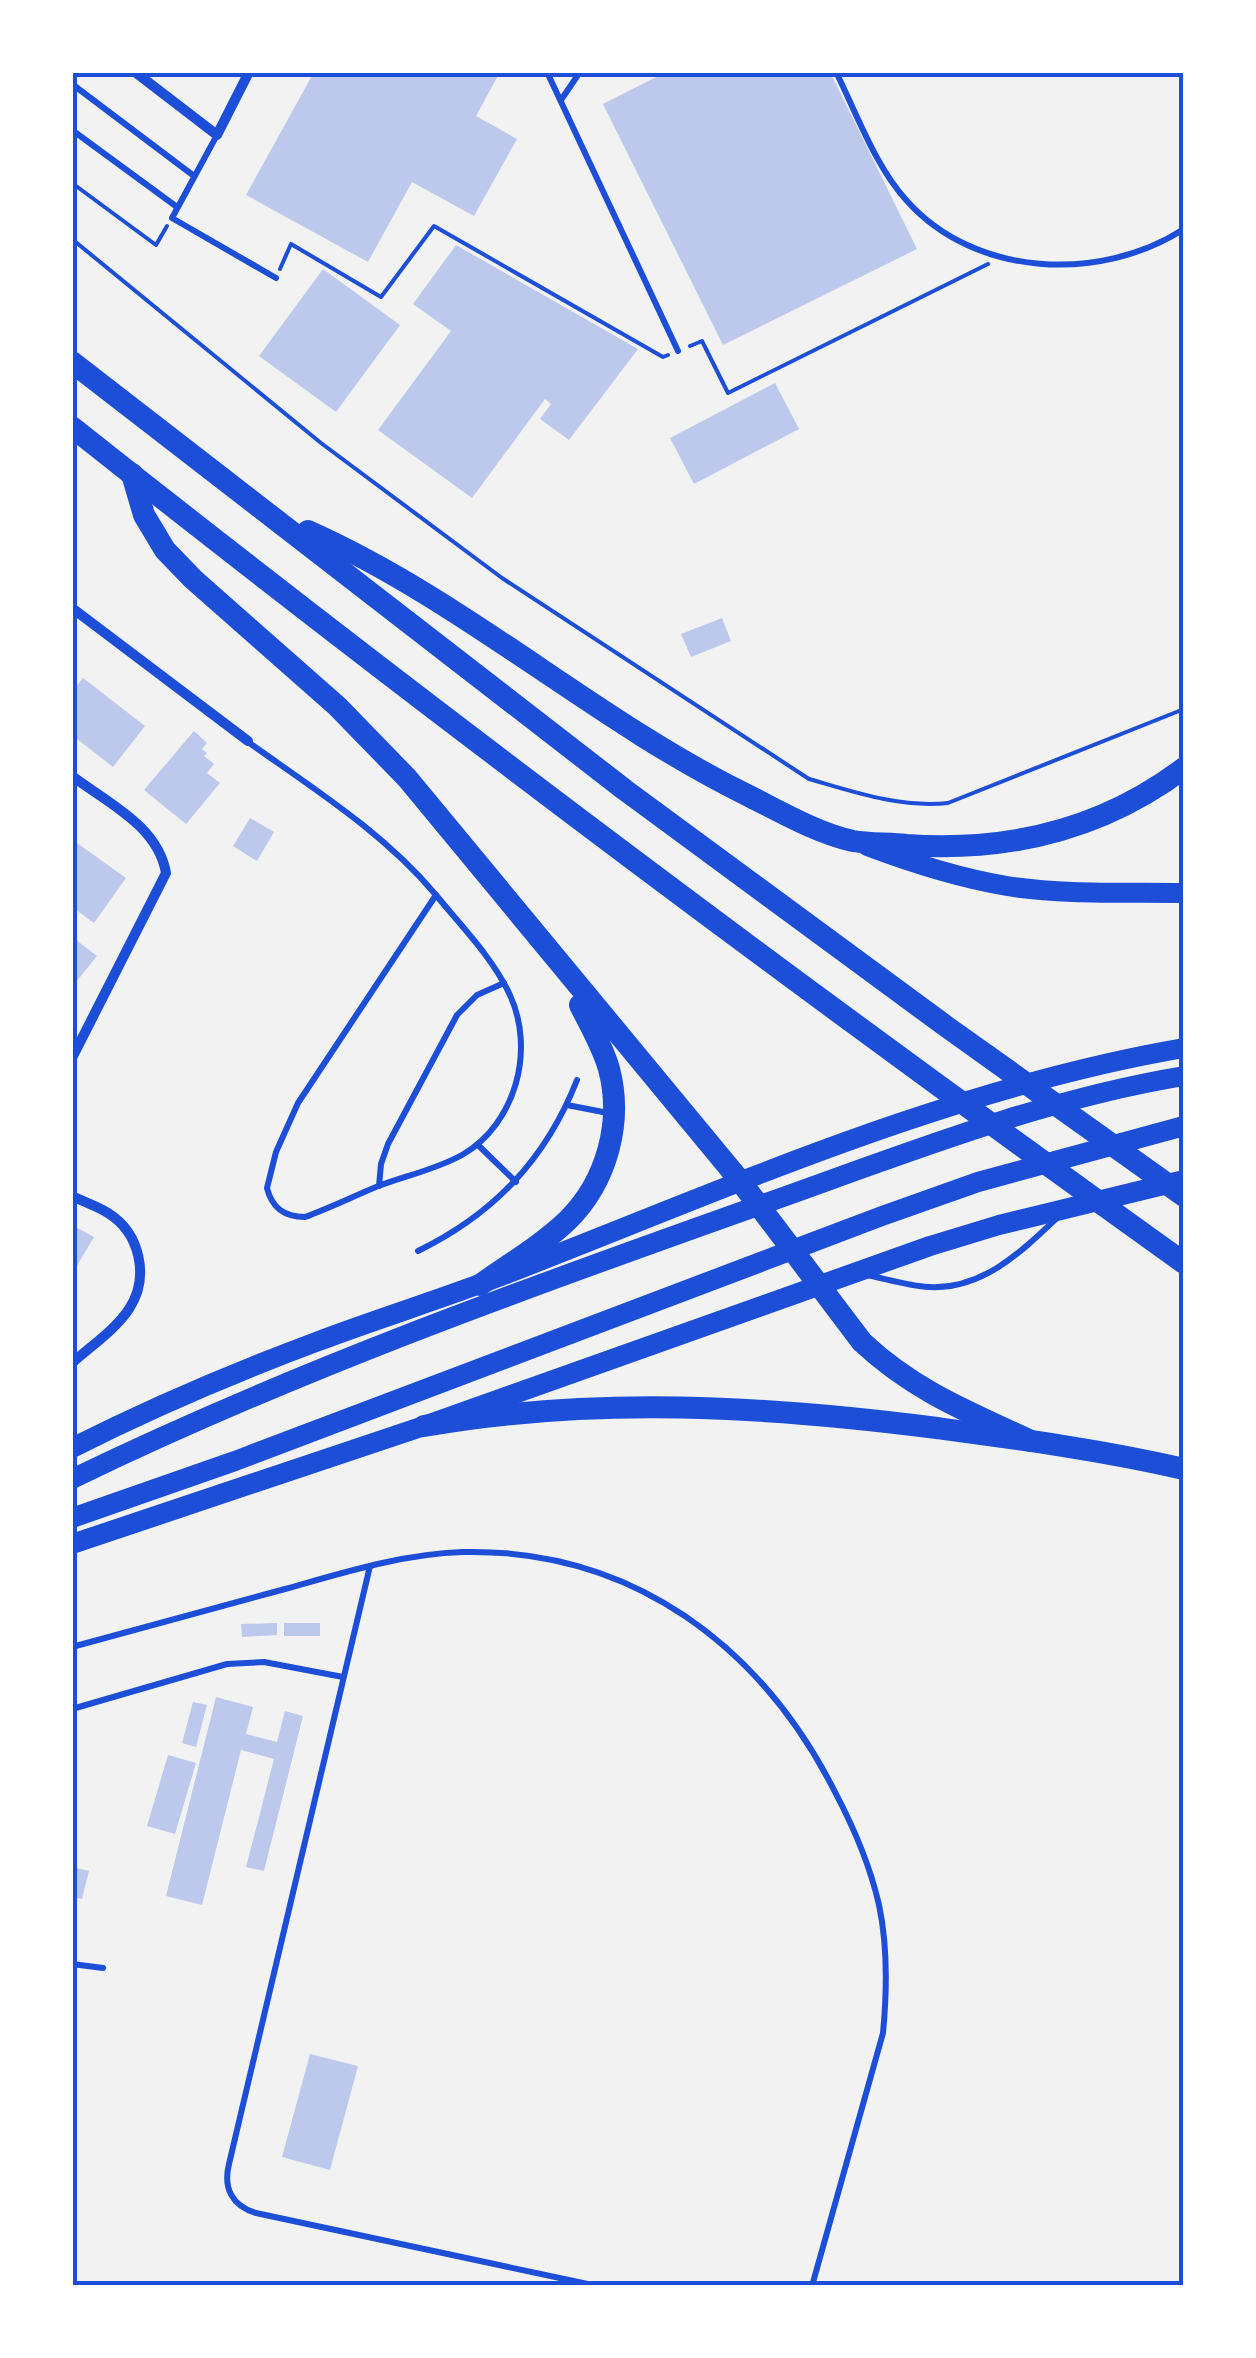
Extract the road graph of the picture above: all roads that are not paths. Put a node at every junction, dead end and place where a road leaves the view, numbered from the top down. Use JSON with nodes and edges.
{"nodes":[{"id":1,"x":136,"y":72,"type":"edge"},
{"id":2,"x":250,"y":72,"type":"edge"},
{"id":3,"x":548,"y":72,"type":"edge"},
{"id":4,"x":580,"y":72,"type":"edge"},
{"id":5,"x":836,"y":72,"type":"edge"},
{"id":6,"x":72,"y":84,"type":"edge"},
{"id":7,"x":560,"y":101,"type":"junction"},
{"id":8,"x":72,"y":130,"type":"edge"},
{"id":9,"x":217,"y":135,"type":"junction"},
{"id":10,"x":194,"y":176,"type":"junction"},
{"id":11,"x":177,"y":207,"type":"junction"},
{"id":12,"x":1184,"y":229,"type":"edge"},
{"id":13,"x":276,"y":278,"type":"road end"},
{"id":14,"x":678,"y":351,"type":"road end"},
{"id":15,"x":72,"y":362,"type":"edge"},
{"id":16,"x":72,"y":427,"type":"edge"},
{"id":17,"x":132,"y":474,"type":"junction"},
{"id":18,"x":278,"y":518,"type":"junction"},
{"id":19,"x":72,"y":608,"type":"edge"},
{"id":20,"x":248,"y":741,"type":"joint"},
{"id":21,"x":1184,"y":768,"type":"edge"},
{"id":22,"x":72,"y":776,"type":"edge"},
{"id":23,"x":853,"y":841,"type":"junction"},
{"id":24,"x":1184,"y":893,"type":"edge"},
{"id":25,"x":436,"y":895,"type":"junction"},
{"id":26,"x":564,"y":970,"type":"junction"},
{"id":27,"x":504,"y":983,"type":"junction"},
{"id":28,"x":1184,"y":1048,"type":"edge"},
{"id":29,"x":74,"y":1049,"type":"edge"},
{"id":30,"x":1184,"y":1076,"type":"edge"},
{"id":31,"x":577,"y":1080,"type":"dead end"},
{"id":32,"x":567,"y":1105,"type":"junction"},
{"id":33,"x":614,"y":1114,"type":"junction"},
{"id":34,"x":1184,"y":1126,"type":"edge"},
{"id":35,"x":478,"y":1144,"type":"junction"},
{"id":36,"x":1184,"y":1180,"type":"edge"},
{"id":37,"x":516,"y":1182,"type":"junction"},
{"id":38,"x":741,"y":1182,"type":"junction"},
{"id":39,"x":380,"y":1186,"type":"junction"},
{"id":40,"x":72,"y":1196,"type":"edge"},
{"id":41,"x":1184,"y":1196,"type":"edge"},
{"id":42,"x":1068,"y":1207,"type":"junction"},
{"id":43,"x":418,"y":1251,"type":"dead end"},
{"id":44,"x":1184,"y":1264,"type":"edge"},
{"id":45,"x":856,"y":1273,"type":"junction"},
{"id":46,"x":818,"y":1281,"type":"junction"},
{"id":47,"x":480,"y":1284,"type":"junction"},
{"id":48,"x":72,"y":1363,"type":"edge"},
{"id":49,"x":424,"y":1426,"type":"junction"},
{"id":50,"x":1031,"y":1440,"type":"junction"},
{"id":51,"x":72,"y":1448,"type":"edge"},
{"id":52,"x":1184,"y":1469,"type":"edge"},
{"id":53,"x":72,"y":1479,"type":"edge"},
{"id":54,"x":72,"y":1518,"type":"edge"},
{"id":55,"x":72,"y":1544,"type":"edge"},
{"id":56,"x":370,"y":1566,"type":"junction"},
{"id":57,"x":72,"y":1647,"type":"edge"},
{"id":58,"x":343,"y":1677,"type":"junction"},
{"id":59,"x":72,"y":1709,"type":"edge"},
{"id":60,"x":72,"y":1964,"type":"edge"},
{"id":61,"x":104,"y":1968,"type":"dead end"},
{"id":62,"x":597,"y":2286,"type":"edge"},
{"id":63,"x":812,"y":2286,"type":"edge"}],
"edges":[{"from":1,"to":9,"type":"street"},
{"from":2,"to":9,"type":"street"},
{"from":3,"to":7,"type":"lane"},
{"from":4,"to":7,"type":"lane"},
{"from":5,"to":12,"type":"lane"},
{"from":6,"to":10,"type":"lane"},
{"from":7,"to":14,"type":"lane"},
{"from":8,"to":11,"type":"lane"},
{"from":9,"to":10,"type":"lane"},
{"from":10,"to":11,"type":"lane"},
{"from":11,"to":13,"type":"lane"},
{"from":15,"to":18,"type":"highway"},
{"from":16,"to":17,"type":"highway"},
{"from":17,"to":26,"type":"highway"},
{"from":17,"to":44,"type":"highway"},
{"from":18,"to":23,"type":"highway"},
{"from":18,"to":41,"type":"highway"},
{"from":19,"to":20,"type":"street"},
{"from":20,"to":25,"type":"lane"},
{"from":21,"to":23,"type":"highway"},
{"from":22,"to":29,"type":"street"},
{"from":23,"to":24,"type":"main road"},
{"from":25,"to":27,"type":"lane"},
{"from":25,"to":39,"type":"lane"},
{"from":26,"to":33,"type":"highway"},
{"from":26,"to":38,"type":"highway"},
{"from":27,"to":35,"type":"lane"},
{"from":27,"to":39,"type":"lane"},
{"from":28,"to":38,"type":"main road"},
{"from":30,"to":53,"type":"main road"},
{"from":31,"to":32,"type":"lane"},
{"from":32,"to":33,"type":"lane"},
{"from":32,"to":37,"type":"lane"},
{"from":33,"to":47,"type":"highway"},
{"from":34,"to":54,"type":"main road"},
{"from":35,"to":37,"type":"lane"},
{"from":35,"to":39,"type":"lane"},
{"from":36,"to":42,"type":"main road"},
{"from":37,"to":43,"type":"lane"},
{"from":38,"to":46,"type":"highway"},
{"from":38,"to":47,"type":"main road"},
{"from":40,"to":48,"type":"street"},
{"from":42,"to":45,"type":"main road"},
{"from":42,"to":45,"type":"lane"},
{"from":45,"to":46,"type":"main road"},
{"from":46,"to":49,"type":"main road"},
{"from":46,"to":50,"type":"highway"},
{"from":47,"to":51,"type":"main road"},
{"from":49,"to":50,"type":"highway"},
{"from":49,"to":55,"type":"main road"},
{"from":50,"to":52,"type":"highway"},
{"from":56,"to":57,"type":"lane"},
{"from":56,"to":58,"type":"lane"},
{"from":56,"to":63,"type":"lane"},
{"from":58,"to":59,"type":"lane"},
{"from":58,"to":62,"type":"lane"},
{"from":60,"to":61,"type":"lane"}]}
